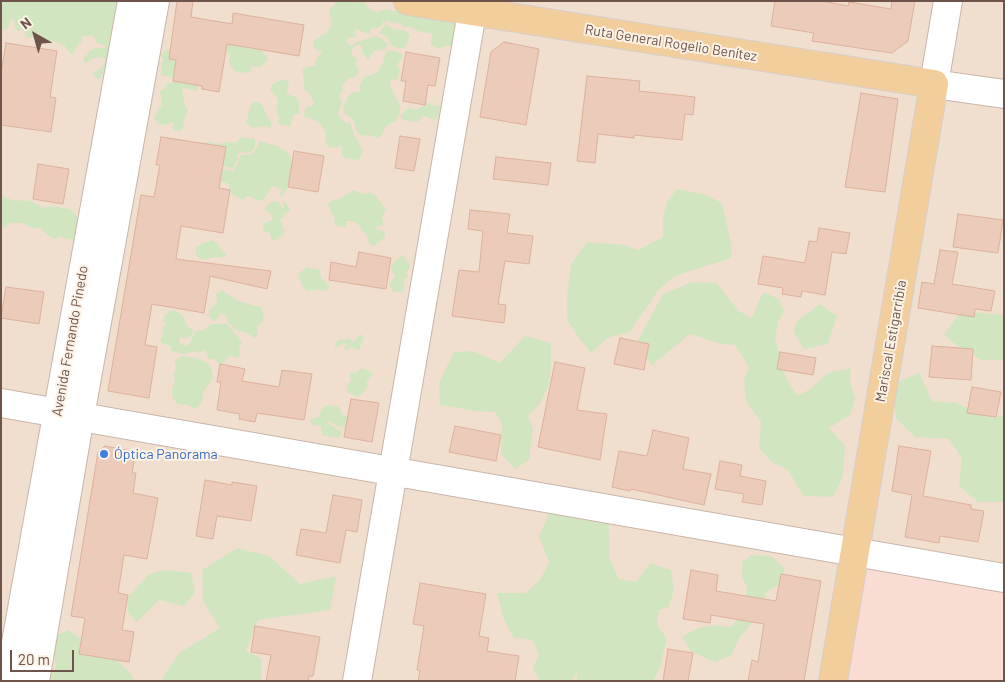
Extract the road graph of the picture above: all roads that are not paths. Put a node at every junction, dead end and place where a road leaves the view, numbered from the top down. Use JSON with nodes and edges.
{"nodes":[{"id":1,"x":132,"y":1,"type":"edge"},
{"id":2,"x":155,"y":1,"type":"edge"},
{"id":3,"x":408,"y":1,"type":"edge"},
{"id":4,"x":948,"y":1,"type":"edge"},
{"id":5,"x":473,"y":6,"type":"edge"},
{"id":6,"x":934,"y":84,"type":"junction"},
{"id":7,"x":1004,"y":94,"type":"edge"},
{"id":8,"x":1,"y":403,"type":"edge"},
{"id":9,"x":69,"y":414,"type":"junction"},
{"id":10,"x":393,"y":472,"type":"junction"},
{"id":11,"x":856,"y":552,"type":"junction"},
{"id":12,"x":1004,"y":578,"type":"edge"},
{"id":13,"x":9,"y":681,"type":"edge"},
{"id":14,"x":35,"y":681,"type":"edge"},
{"id":15,"x":357,"y":681,"type":"edge"},
{"id":16,"x":833,"y":681,"type":"edge"}],
"edges":[{"from":1,"to":9,"type":"street","name":"Avenida Fernando Pinedo"},
{"from":2,"to":9,"type":"street","name":"Avenida Fernando Pinedo"},
{"from":3,"to":5,"type":"main road","name":"Ruta General Rogelio Benítez"},
{"from":4,"to":6,"type":"street","name":"Mariscal Estigarribia"},
{"from":5,"to":6,"type":"main road","name":"Ruta General Rogelio Benítez"},
{"from":5,"to":10,"type":"street"},
{"from":6,"to":7,"type":"street"},
{"from":6,"to":11,"type":"main road","name":"Mariscal Estigarribia"},
{"from":8,"to":9,"type":"street"},
{"from":9,"to":10,"type":"street"},
{"from":9,"to":13,"type":"street","name":"Avenida Fernando Pinedo"},
{"from":9,"to":14,"type":"street","name":"Avenida Fernando Pinedo"},
{"from":10,"to":11,"type":"street"},
{"from":10,"to":15,"type":"street"},
{"from":11,"to":12,"type":"street"},
{"from":11,"to":16,"type":"main road","name":"Mariscal Estigarribia"}]}
